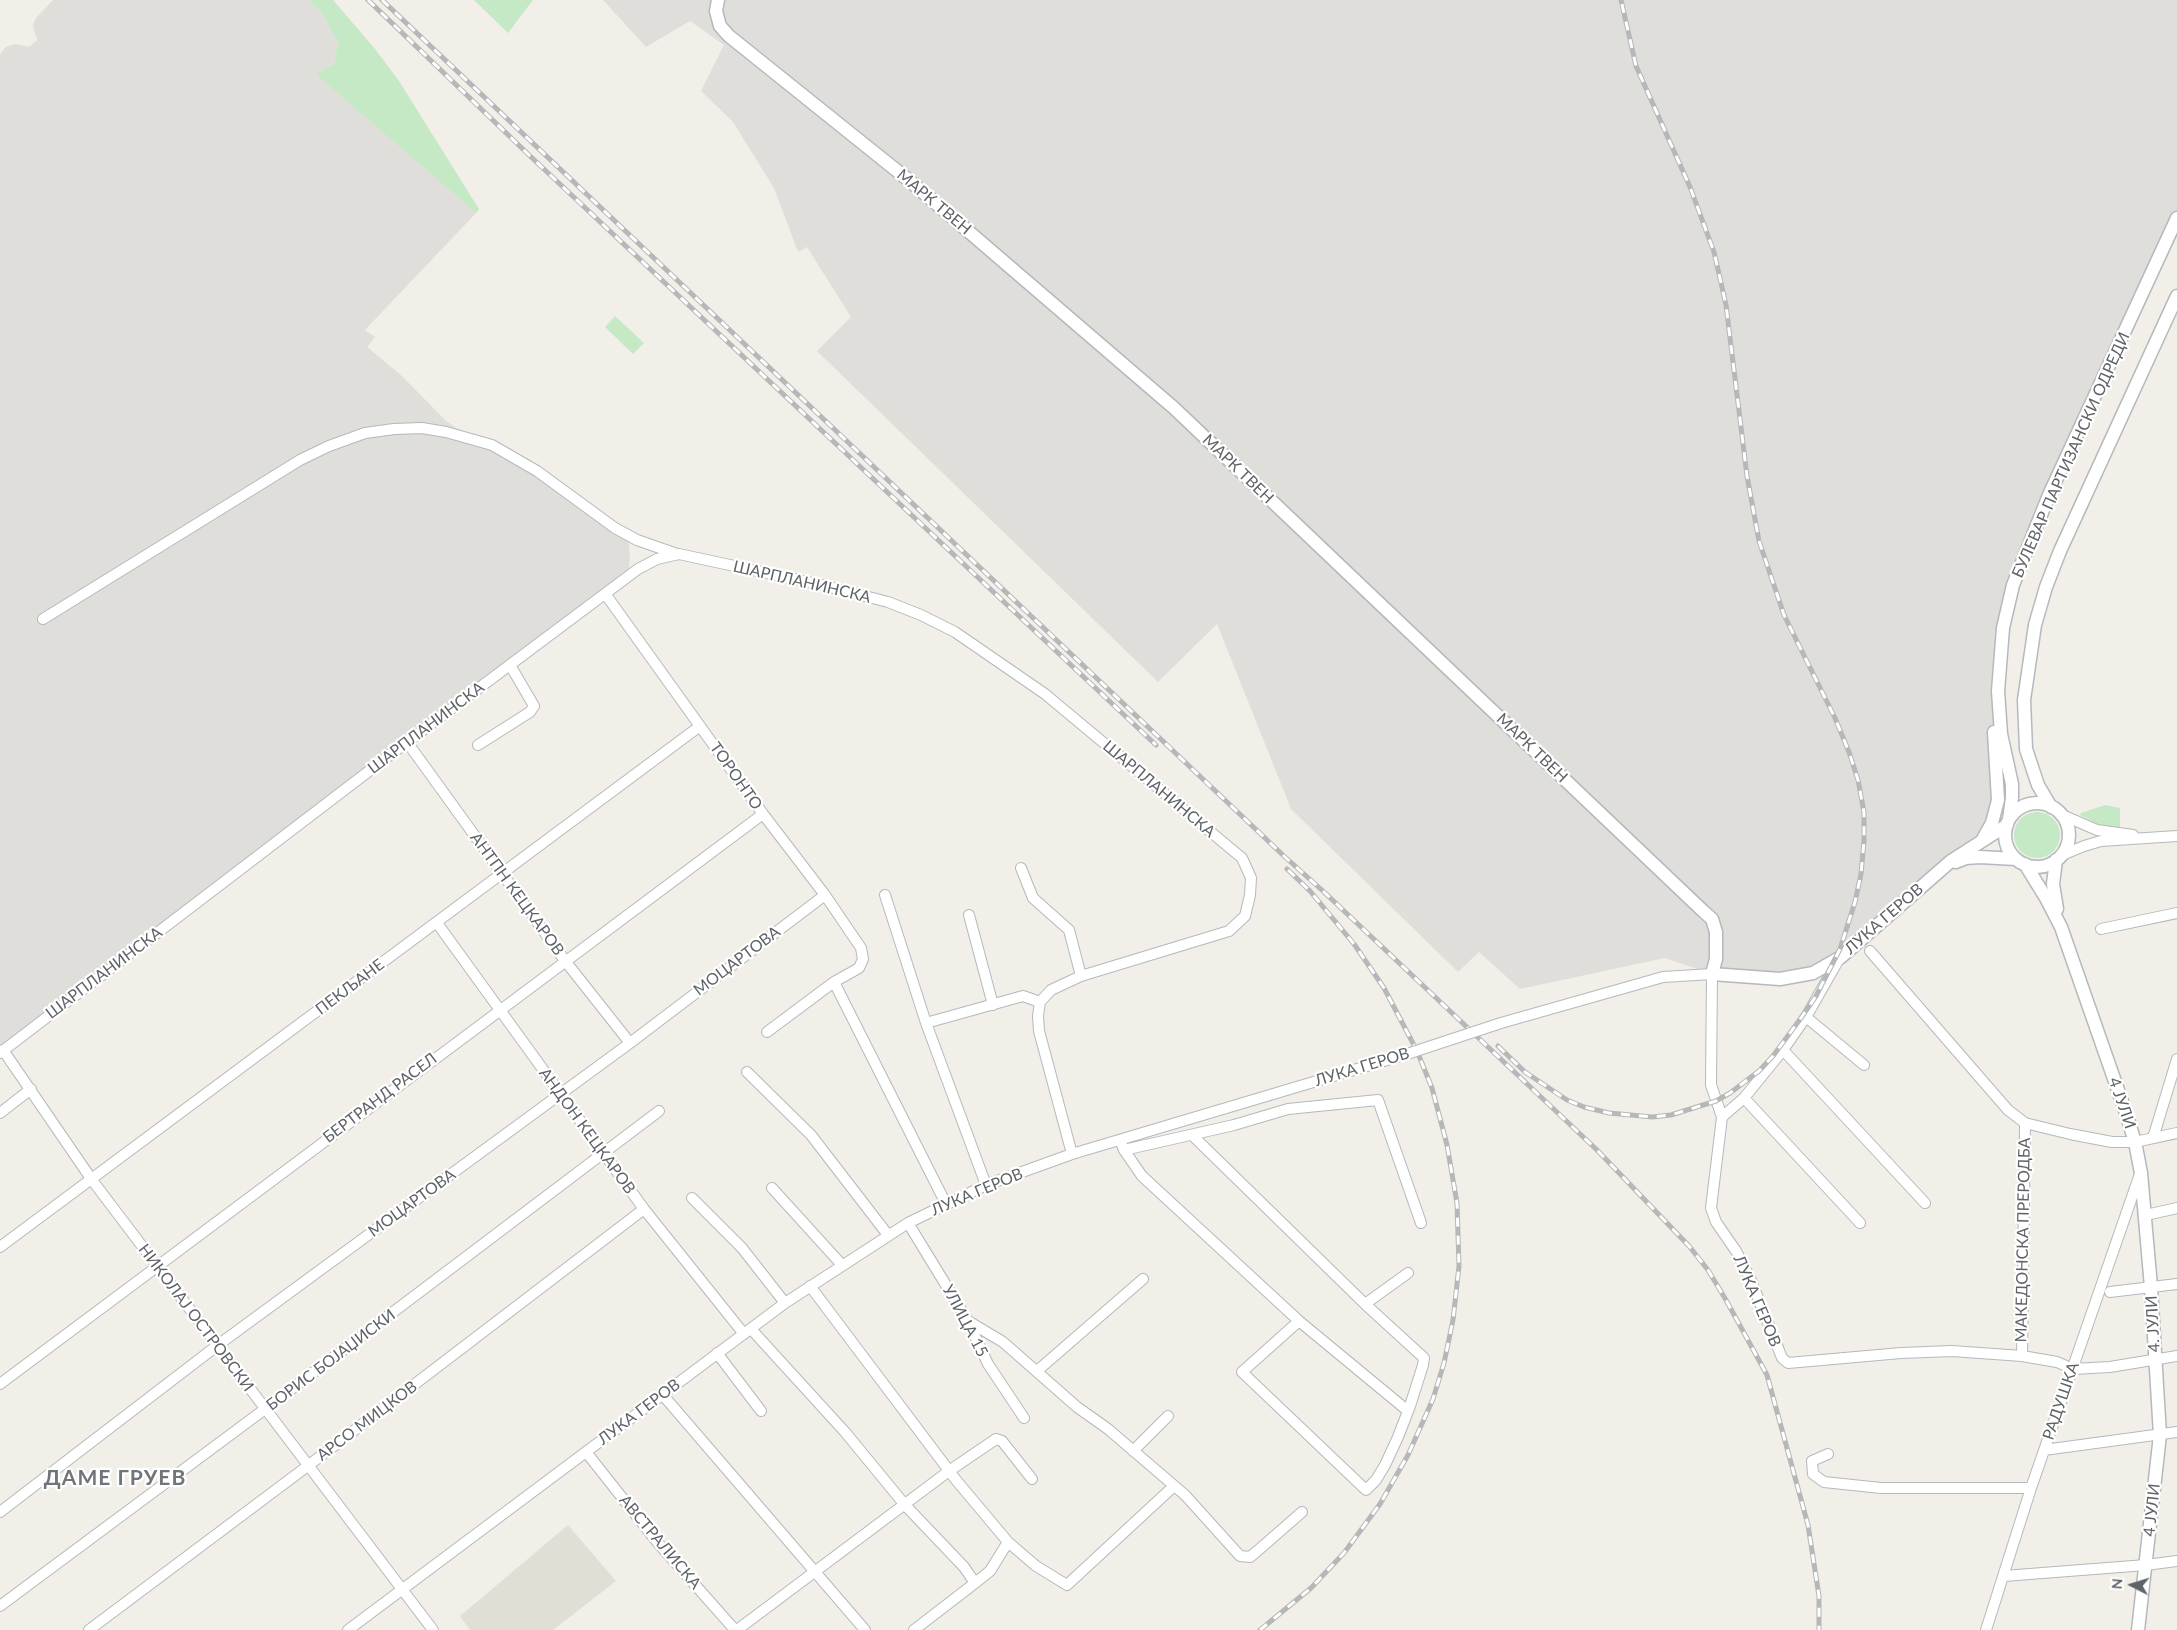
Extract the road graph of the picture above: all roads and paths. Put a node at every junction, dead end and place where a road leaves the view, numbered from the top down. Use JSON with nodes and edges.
{"nodes":[{"id":1,"x":718,"y":0,"type":"edge"},
{"id":2,"x":2177,"y":218,"type":"edge"},
{"id":3,"x":2177,"y":296,"type":"edge"},
{"id":4,"x":2173,"y":313,"type":"edge"},
{"id":5,"x":680,"y":554,"type":"junction"},
{"id":6,"x":606,"y":595,"type":"junction"},
{"id":7,"x":43,"y":619,"type":"dead end"},
{"id":8,"x":510,"y":665,"type":"junction"},
{"id":9,"x":1998,"y":713,"type":"junction"},
{"id":10,"x":700,"y":726,"type":"junction"},
{"id":11,"x":407,"y":742,"type":"junction"},
{"id":12,"x":478,"y":745,"type":"dead end"},
{"id":13,"x":2056,"y":810,"type":"junction"},
{"id":14,"x":763,"y":814,"type":"junction"},
{"id":15,"x":2008,"y":822,"type":"junction"},
{"id":16,"x":2177,"y":836,"type":"edge"},
{"id":17,"x":2144,"y":837,"type":"junction"},
{"id":18,"x":1983,"y":839,"type":"junction"},
{"id":19,"x":2058,"y":858,"type":"junction"},
{"id":20,"x":2020,"y":862,"type":"junction"},
{"id":21,"x":1021,"y":868,"type":"dead end"},
{"id":22,"x":1938,"y":871,"type":"junction"},
{"id":23,"x":503,"y":874,"type":"junction"},
{"id":24,"x":825,"y":895,"type":"junction"},
{"id":25,"x":885,"y":895,"type":"dead end"},
{"id":26,"x":2177,"y":913,"type":"edge"},
{"id":27,"x":968,"y":915,"type":"dead end"},
{"id":28,"x":437,"y":923,"type":"junction"},
{"id":29,"x":2061,"y":926,"type":"junction"},
{"id":30,"x":2101,"y":929,"type":"dead end"},
{"id":31,"x":1870,"y":951,"type":"dead end"},
{"id":32,"x":1841,"y":957,"type":"junction"},
{"id":33,"x":566,"y":962,"type":"junction"},
{"id":34,"x":1712,"y":974,"type":"junction"},
{"id":35,"x":1080,"y":976,"type":"junction"},
{"id":36,"x":834,"y":982,"type":"junction"},
{"id":37,"x":1040,"y":1002,"type":"junction"},
{"id":38,"x":992,"y":1005,"type":"junction"},
{"id":39,"x":500,"y":1009,"type":"junction"},
{"id":40,"x":1806,"y":1017,"type":"junction"},
{"id":41,"x":926,"y":1023,"type":"junction"},
{"id":42,"x":767,"y":1032,"type":"dead end"},
{"id":43,"x":630,"y":1042,"type":"junction"},
{"id":44,"x":1783,"y":1050,"type":"junction"},
{"id":45,"x":2,"y":1051,"type":"edge"},
{"id":46,"x":2177,"y":1059,"type":"edge"},
{"id":47,"x":1864,"y":1065,"type":"dead end"},
{"id":48,"x":747,"y":1072,"type":"dead end"},
{"id":49,"x":2174,"y":1079,"type":"edge"},
{"id":50,"x":31,"y":1089,"type":"junction"},
{"id":51,"x":560,"y":1094,"type":"junction"},
{"id":52,"x":1744,"y":1098,"type":"junction"},
{"id":53,"x":659,"y":1111,"type":"dead end"},
{"id":54,"x":0,"y":1113,"type":"edge"},
{"id":55,"x":1722,"y":1117,"type":"junction"},
{"id":56,"x":2025,"y":1123,"type":"junction"},
{"id":57,"x":2177,"y":1133,"type":"edge"},
{"id":58,"x":1192,"y":1135,"type":"junction"},
{"id":59,"x":2153,"y":1138,"type":"junction"},
{"id":60,"x":2135,"y":1142,"type":"junction"},
{"id":61,"x":1122,"y":1145,"type":"junction"},
{"id":62,"x":604,"y":1154,"type":"junction"},
{"id":63,"x":1072,"y":1154,"type":"junction"},
{"id":64,"x":2141,"y":1173,"type":"junction"},
{"id":65,"x":92,"y":1180,"type":"junction"},
{"id":66,"x":986,"y":1185,"type":"junction"},
{"id":67,"x":772,"y":1188,"type":"dead end"},
{"id":68,"x":692,"y":1198,"type":"dead end"},
{"id":69,"x":1925,"y":1203,"type":"dead end"},
{"id":70,"x":946,"y":1204,"type":"junction"},
{"id":71,"x":2177,"y":1208,"type":"edge"},
{"id":72,"x":644,"y":1209,"type":"junction"},
{"id":73,"x":2146,"y":1215,"type":"junction"},
{"id":74,"x":908,"y":1223,"type":"junction"},
{"id":75,"x":1421,"y":1223,"type":"dead end"},
{"id":76,"x":1860,"y":1223,"type":"dead end"},
{"id":77,"x":888,"y":1235,"type":"junction"},
{"id":78,"x":0,"y":1247,"type":"edge"},
{"id":79,"x":842,"y":1265,"type":"junction"},
{"id":80,"x":156,"y":1266,"type":"junction"},
{"id":81,"x":1408,"y":1273,"type":"dead end"},
{"id":82,"x":1143,"y":1279,"type":"dead end"},
{"id":83,"x":2177,"y":1284,"type":"edge"},
{"id":84,"x":810,"y":1286,"type":"junction"},
{"id":85,"x":2151,"y":1287,"type":"junction"},
{"id":86,"x":2110,"y":1292,"type":"dead end"},
{"id":87,"x":785,"y":1303,"type":"junction"},
{"id":88,"x":1365,"y":1304,"type":"junction"},
{"id":89,"x":968,"y":1321,"type":"junction"},
{"id":90,"x":1299,"y":1321,"type":"junction"},
{"id":91,"x":747,"y":1332,"type":"junction"},
{"id":92,"x":218,"y":1345,"type":"junction"},
{"id":93,"x":717,"y":1353,"type":"junction"},
{"id":94,"x":2022,"y":1356,"type":"junction"},
{"id":95,"x":2177,"y":1356,"type":"edge"},
{"id":96,"x":2154,"y":1360,"type":"junction"},
{"id":97,"x":2073,"y":1369,"type":"junction"},
{"id":98,"x":1037,"y":1371,"type":"junction"},
{"id":99,"x":0,"y":1384,"type":"edge"},
{"id":100,"x":662,"y":1394,"type":"junction"},
{"id":101,"x":265,"y":1409,"type":"junction"},
{"id":102,"x":761,"y":1411,"type":"dead end"},
{"id":103,"x":1408,"y":1411,"type":"junction"},
{"id":104,"x":1168,"y":1416,"type":"dead end"},
{"id":105,"x":1024,"y":1418,"type":"dead end"},
{"id":106,"x":2177,"y":1432,"type":"edge"},
{"id":107,"x":2160,"y":1435,"type":"junction"},
{"id":108,"x":2044,"y":1450,"type":"junction"},
{"id":109,"x":1132,"y":1451,"type":"junction"},
{"id":110,"x":586,"y":1452,"type":"junction"},
{"id":111,"x":1828,"y":1454,"type":"dead end"},
{"id":112,"x":309,"y":1465,"type":"junction"},
{"id":113,"x":949,"y":1471,"type":"junction"},
{"id":114,"x":1032,"y":1479,"type":"dead end"},
{"id":115,"x":1174,"y":1486,"type":"junction"},
{"id":116,"x":2031,"y":1488,"type":"junction"},
{"id":117,"x":905,"y":1505,"type":"junction"},
{"id":118,"x":0,"y":1512,"type":"edge"},
{"id":119,"x":1302,"y":1512,"type":"dead end"},
{"id":120,"x":1008,"y":1542,"type":"junction"},
{"id":121,"x":2177,"y":1561,"type":"edge"},
{"id":122,"x":2146,"y":1566,"type":"junction"},
{"id":123,"x":814,"y":1572,"type":"junction"},
{"id":124,"x":2004,"y":1576,"type":"junction"},
{"id":125,"x":974,"y":1583,"type":"junction"},
{"id":126,"x":402,"y":1589,"type":"junction"},
{"id":127,"x":0,"y":1606,"type":"edge"},
{"id":128,"x":88,"y":1630,"type":"edge"},
{"id":129,"x":348,"y":1630,"type":"edge"},
{"id":130,"x":432,"y":1630,"type":"edge"},
{"id":131,"x":736,"y":1630,"type":"edge"},
{"id":132,"x":865,"y":1630,"type":"edge"},
{"id":133,"x":914,"y":1630,"type":"edge"},
{"id":134,"x":1986,"y":1630,"type":"edge"},
{"id":135,"x":2138,"y":1630,"type":"edge"}],
"edges":[{"from":1,"to":34,"type":"street","name":"МАРК ТВЕН"},
{"from":2,"to":9,"type":"street","name":"БУЛЕВАР ПАРТИЗАНСКИ ОДРЕДИ"},
{"from":3,"to":4,"type":"street","name":"БУЛЕВАР ПАРТИЗАНСКИ ОДРЕДИ"},
{"from":4,"to":13,"type":"street","name":"БУЛЕВАР ПАРТИЗАНСКИ ОДРЕДИ"},
{"from":5,"to":6,"type":"street","name":"ШАРПЛАНИНСКА"},
{"from":5,"to":7,"type":"street"},
{"from":5,"to":35,"type":"street","name":"ШАРПЛАНИНСКА"},
{"from":6,"to":8,"type":"street","name":"ШАРПЛАНИНСКА"},
{"from":6,"to":10,"type":"street","name":"ТОРОНТО"},
{"from":8,"to":11,"type":"street","name":"ШАРПЛАНИНСКА"},
{"from":8,"to":12,"type":"street"},
{"from":9,"to":15,"type":"street","name":"БУЛЕВАР ПАРТИЗАНСКИ ОДРЕДИ"},
{"from":9,"to":18,"type":"street"},
{"from":10,"to":14,"type":"street","name":"ТОРОНТО"},
{"from":10,"to":23,"type":"street","name":"ПЕКЉАНЕ"},
{"from":11,"to":23,"type":"street","name":"АНТПН КЕЦКАРОВ"},
{"from":11,"to":45,"type":"street","name":"ШАРПЛАНИНСКА"},
{"from":13,"to":15,"type":"street"},
{"from":13,"to":17,"type":"street"},
{"from":13,"to":19,"type":"street"},
{"from":14,"to":24,"type":"street","name":"ТОРОНТО"},
{"from":14,"to":33,"type":"street","name":"БЕРТРАНД РАСЕЛ"},
{"from":15,"to":18,"type":"street","name":"ЛУКА ГЕРОВ"},
{"from":15,"to":20,"type":"street"},
{"from":16,"to":17,"type":"street"},
{"from":17,"to":19,"type":"street"},
{"from":18,"to":22,"type":"street","name":"ЛУКА ГЕРОВ"},
{"from":19,"to":20,"type":"street"},
{"from":19,"to":29,"type":"street","name":"4 ЈУЛИ"},
{"from":20,"to":22,"type":"street","name":"ЛУКА ГЕРОВ"},
{"from":20,"to":29,"type":"street","name":"4 ЈУЛИ"},
{"from":21,"to":35,"type":"street"},
{"from":22,"to":32,"type":"street","name":"ЛУКА ГЕРОВ"},
{"from":23,"to":28,"type":"street","name":"ПЕКЉАНЕ"},
{"from":23,"to":33,"type":"street","name":"АНТПН КЕЦКАРОВ"},
{"from":24,"to":36,"type":"street","name":"ТОРОНТО"},
{"from":24,"to":43,"type":"street","name":"МОЦАРТОВА"},
{"from":25,"to":41,"type":"street"},
{"from":26,"to":30,"type":"street"},
{"from":27,"to":38,"type":"street"},
{"from":28,"to":39,"type":"street","name":"АНДОН КЕЦКАРОВ"},
{"from":28,"to":65,"type":"street","name":"ПЕКЉАНЕ"},
{"from":29,"to":60,"type":"street","name":"4 ЈУЛИ"},
{"from":31,"to":56,"type":"street"},
{"from":32,"to":34,"type":"street","name":"ЛУКА ГЕРОВ"},
{"from":32,"to":40,"type":"street"},
{"from":33,"to":39,"type":"street","name":"БЕРТРАНД РАСЕЛ"},
{"from":33,"to":43,"type":"street","name":"АНТПН КЕЦКАРОВ"},
{"from":34,"to":55,"type":"street","name":"ЛУКА ГЕРОВ"},
{"from":34,"to":61,"type":"street","name":"ЛУКА ГЕРОВ","bridge":true},
{"from":35,"to":37,"type":"street","name":"ШАРПЛАНИНСКА"},
{"from":36,"to":42,"type":"street"},
{"from":36,"to":70,"type":"street"},
{"from":37,"to":38,"type":"street"},
{"from":37,"to":63,"type":"street"},
{"from":38,"to":41,"type":"street"},
{"from":39,"to":51,"type":"street","name":"АНДОН КЕЦКАРОВ"},
{"from":39,"to":80,"type":"street","name":"БЕРТРАНД РАСЕЛ"},
{"from":40,"to":44,"type":"street"},
{"from":40,"to":47,"type":"street"},
{"from":41,"to":66,"type":"street"},
{"from":43,"to":51,"type":"street","name":"МОЦАРТОВА"},
{"from":44,"to":52,"type":"street"},
{"from":44,"to":69,"type":"street"},
{"from":45,"to":50,"type":"street","name":"НИКОЛАЈ ОСТРОВСКИ"},
{"from":46,"to":49,"type":"street"},
{"from":48,"to":77,"type":"street"},
{"from":49,"to":59,"type":"street"},
{"from":50,"to":54,"type":"street"},
{"from":50,"to":65,"type":"street","name":"НИКОЛАЈ ОСТРОВСКИ"},
{"from":51,"to":62,"type":"street","name":"АНДОН КЕЦКАРОВ"},
{"from":51,"to":92,"type":"street","name":"МОЦАРТОВА"},
{"from":52,"to":55,"type":"street"},
{"from":52,"to":76,"type":"street"},
{"from":53,"to":62,"type":"street","name":"БОРИС БОЈАЏИСКИ"},
{"from":55,"to":94,"type":"street","name":"ЛУКА ГЕРОВ"},
{"from":56,"to":60,"type":"street"},
{"from":56,"to":94,"type":"street","name":"МАКЕДОНСКА ПРЕРОДБА"},
{"from":57,"to":59,"type":"street"},
{"from":58,"to":61,"type":"street"},
{"from":58,"to":75,"type":"street"},
{"from":58,"to":88,"type":"street"},
{"from":59,"to":60,"type":"street"},
{"from":60,"to":64,"type":"street","name":"4 ЈУЛИ"},
{"from":61,"to":63,"type":"street","name":"ЛУКА ГЕРОВ"},
{"from":61,"to":90,"type":"street"},
{"from":62,"to":72,"type":"street","name":"АНДОН КЕЦКАРОВ"},
{"from":62,"to":101,"type":"street","name":"БОРИС БОЈАЏИСКИ"},
{"from":63,"to":66,"type":"street","name":"ЛУКА ГЕРОВ"},
{"from":64,"to":73,"type":"street","name":"4 ЈУЛИ"},
{"from":64,"to":97,"type":"street","name":"РАДУШКА"},
{"from":65,"to":78,"type":"street","name":"ПЕКЉАНЕ"},
{"from":65,"to":80,"type":"street","name":"НИКОЛАЈ ОСТРОВСКИ"},
{"from":66,"to":70,"type":"street","name":"ЛУКА ГЕРОВ"},
{"from":67,"to":79,"type":"street"},
{"from":68,"to":87,"type":"street"},
{"from":70,"to":74,"type":"street","name":"ЛУКА ГЕРОВ"},
{"from":71,"to":73,"type":"street"},
{"from":72,"to":91,"type":"street","name":"АНДОН КЕЦКАРОВ"},
{"from":72,"to":112,"type":"street","name":"АРСО МИЦКОВ"},
{"from":73,"to":85,"type":"street","name":"4 ЈУЛИ"},
{"from":74,"to":77,"type":"street","name":"ЛУКА ГЕРОВ"},
{"from":74,"to":89,"type":"street","name":"УЛИЦА 15"},
{"from":77,"to":79,"type":"street","name":"ЛУКА ГЕРОВ"},
{"from":79,"to":84,"type":"street","name":"ЛУКА ГЕРОВ"},
{"from":80,"to":92,"type":"street","name":"НИКОЛАЈ ОСТРОВСКИ"},
{"from":80,"to":99,"type":"street","name":"БЕРТРАНД РАСЕЛ"},
{"from":81,"to":88,"type":"street"},
{"from":82,"to":98,"type":"street"},
{"from":83,"to":85,"type":"street"},
{"from":84,"to":87,"type":"street","name":"ЛУКА ГЕРОВ"},
{"from":84,"to":113,"type":"street"},
{"from":85,"to":86,"type":"street"},
{"from":85,"to":96,"type":"street","name":"4. ЈУЛИ"},
{"from":87,"to":91,"type":"street","name":"ЛУКА ГЕРОВ"},
{"from":88,"to":103,"type":"street"},
{"from":89,"to":98,"type":"street"},
{"from":89,"to":105,"type":"street","name":"УЛИЦА 15"},
{"from":90,"to":103,"type":"street"},
{"from":90,"to":103,"type":"street"},
{"from":91,"to":93,"type":"street","name":"ЛУКА ГЕРОВ"},
{"from":91,"to":117,"type":"street","name":"АНДОН КЕЦКАРОВ"},
{"from":92,"to":101,"type":"street","name":"НИКОЛАЈ ОСТРОВСКИ"},
{"from":92,"to":118,"type":"street","name":"МОЦАРТОВА"},
{"from":93,"to":100,"type":"street","name":"ЛУКА ГЕРОВ"},
{"from":93,"to":102,"type":"street"},
{"from":94,"to":97,"type":"street"},
{"from":95,"to":96,"type":"street"},
{"from":96,"to":97,"type":"street"},
{"from":96,"to":107,"type":"street","name":"4 ЈУЛИ"},
{"from":97,"to":108,"type":"street","name":"РАДУШКА"},
{"from":98,"to":109,"type":"street"},
{"from":100,"to":110,"type":"street","name":"ЛУКА ГЕРОВ"},
{"from":100,"to":123,"type":"street"},
{"from":101,"to":112,"type":"street","name":"НИКОЛАЈ ОСТРОВСКИ"},
{"from":101,"to":127,"type":"street","name":"БОРИС БОЈАЏИСКИ"},
{"from":104,"to":109,"type":"street"},
{"from":106,"to":107,"type":"street"},
{"from":107,"to":108,"type":"street"},
{"from":107,"to":122,"type":"street","name":"4 ЈУЛИ"},
{"from":108,"to":116,"type":"street","name":"РАДУШКА"},
{"from":109,"to":115,"type":"street"},
{"from":110,"to":126,"type":"street","name":"ЛУКА ГЕРОВ"},
{"from":110,"to":131,"type":"street","name":"АВСТРАЛИСКА"},
{"from":111,"to":116,"type":"street"},
{"from":112,"to":126,"type":"street","name":"НИКОЛАЈ ОСТРОВСКИ"},
{"from":112,"to":128,"type":"street","name":"АРСО МИЦКОВ"},
{"from":113,"to":114,"type":"street"},
{"from":113,"to":117,"type":"street"},
{"from":113,"to":120,"type":"street"},
{"from":115,"to":119,"type":"street"},
{"from":115,"to":120,"type":"street"},
{"from":116,"to":124,"type":"street","name":"РАДУШКА"},
{"from":117,"to":123,"type":"street"},
{"from":117,"to":125,"type":"street","name":"АНДОН КЕЦКАРОВ"},
{"from":120,"to":125,"type":"street"},
{"from":121,"to":122,"type":"street"},
{"from":122,"to":124,"type":"street"},
{"from":122,"to":135,"type":"street","name":"4 ЈУЛИ"},
{"from":123,"to":131,"type":"street"},
{"from":123,"to":132,"type":"street"},
{"from":124,"to":134,"type":"street","name":"РАДУШКА"},
{"from":125,"to":133,"type":"street"},
{"from":126,"to":129,"type":"street","name":"ЛУКА ГЕРОВ"},
{"from":126,"to":130,"type":"street","name":"НИКОЛАЈ ОСТРОВСКИ"}]}
